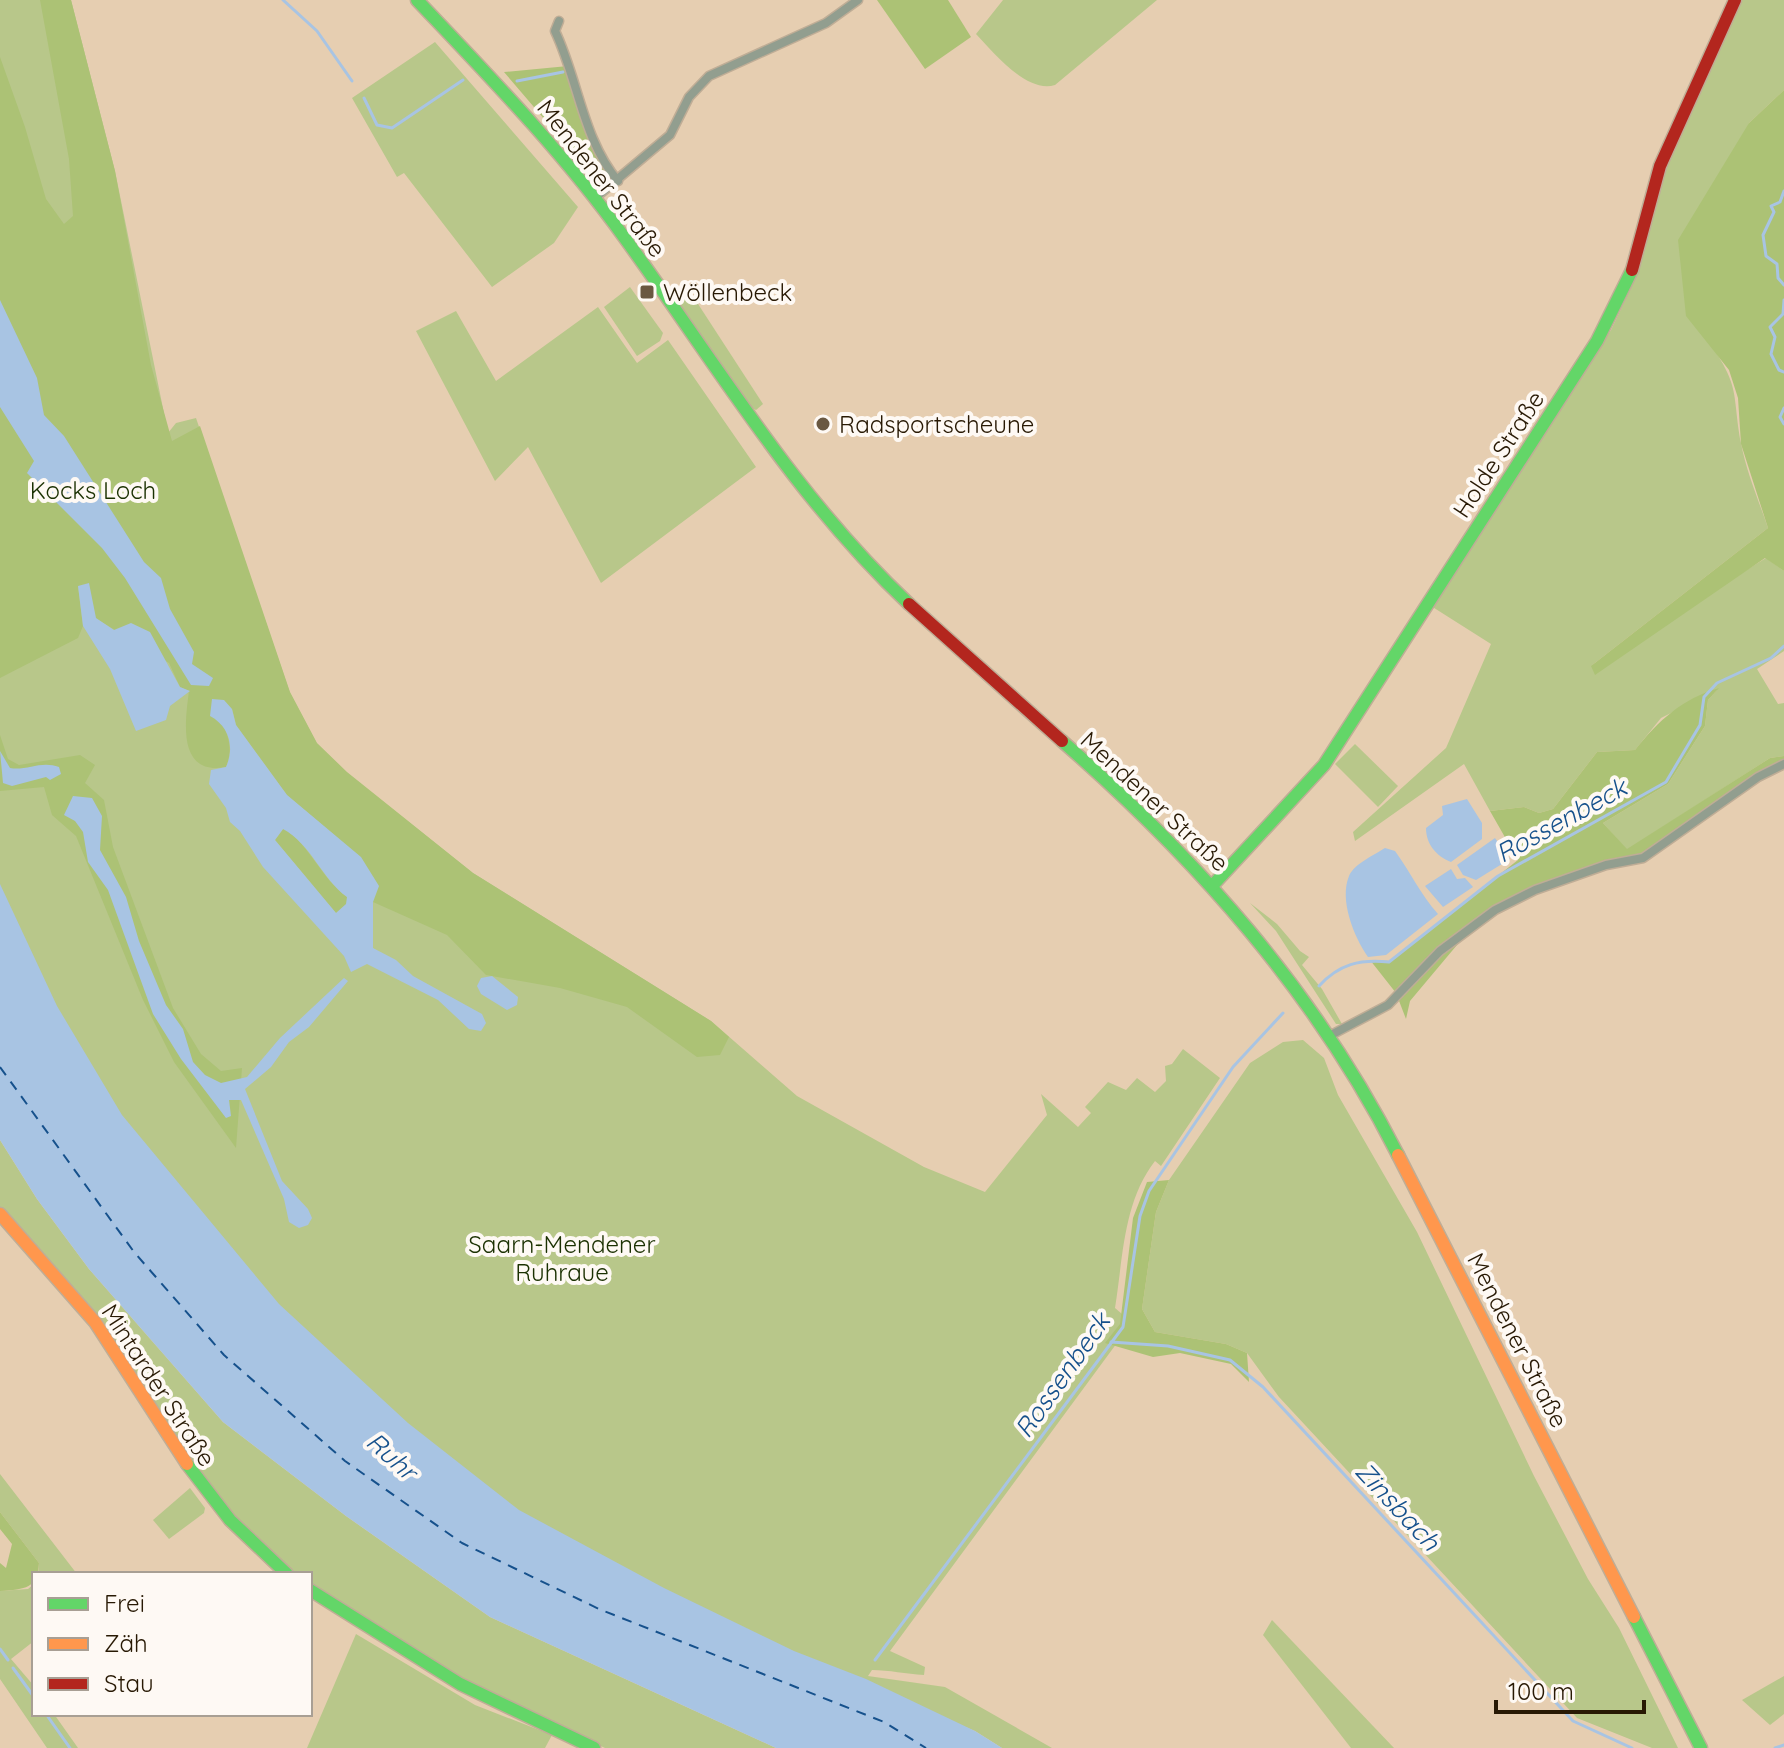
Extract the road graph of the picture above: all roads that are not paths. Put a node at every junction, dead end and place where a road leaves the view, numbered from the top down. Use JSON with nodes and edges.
{"nodes":[{"id":1,"x":417,"y":0,"type":"edge"},
{"id":2,"x":858,"y":0,"type":"edge"},
{"id":3,"x":1735,"y":0,"type":"edge"},
{"id":4,"x":559,"y":21,"type":"dead end"},
{"id":5,"x":618,"y":181,"type":"junction"},
{"id":6,"x":595,"y":198,"type":"junction"},
{"id":7,"x":1784,"y":764,"type":"edge"},
{"id":8,"x":1213,"y":885,"type":"junction"},
{"id":9,"x":1331,"y":1035,"type":"junction"},
{"id":10,"x":0,"y":1214,"type":"edge"},
{"id":11,"x":284,"y":1572,"type":"edge"},
{"id":12,"x":312,"y":1591,"type":"edge"},
{"id":13,"x":594,"y":1748,"type":"edge"},
{"id":14,"x":1701,"y":1748,"type":"edge"}],
"edges":[{"from":1,"to":6,"type":"main road","name":"Mendener Straße"},
{"from":2,"to":5,"type":"street"},
{"from":3,"to":8,"type":"main road","name":"Holde Straße"},
{"from":4,"to":5,"type":"street","name":"Mendener Straße"},
{"from":5,"to":6,"type":"street"},
{"from":6,"to":8,"type":"main road","name":"Mendener Straße"},
{"from":7,"to":9,"type":"street"},
{"from":8,"to":9,"type":"main road","name":"Mendener Straße"},
{"from":9,"to":14,"type":"main road","name":"Mendener Straße"},
{"from":10,"to":11,"type":"main road","name":"Mintarder Straße"},
{"from":12,"to":13,"type":"main road"}]}
